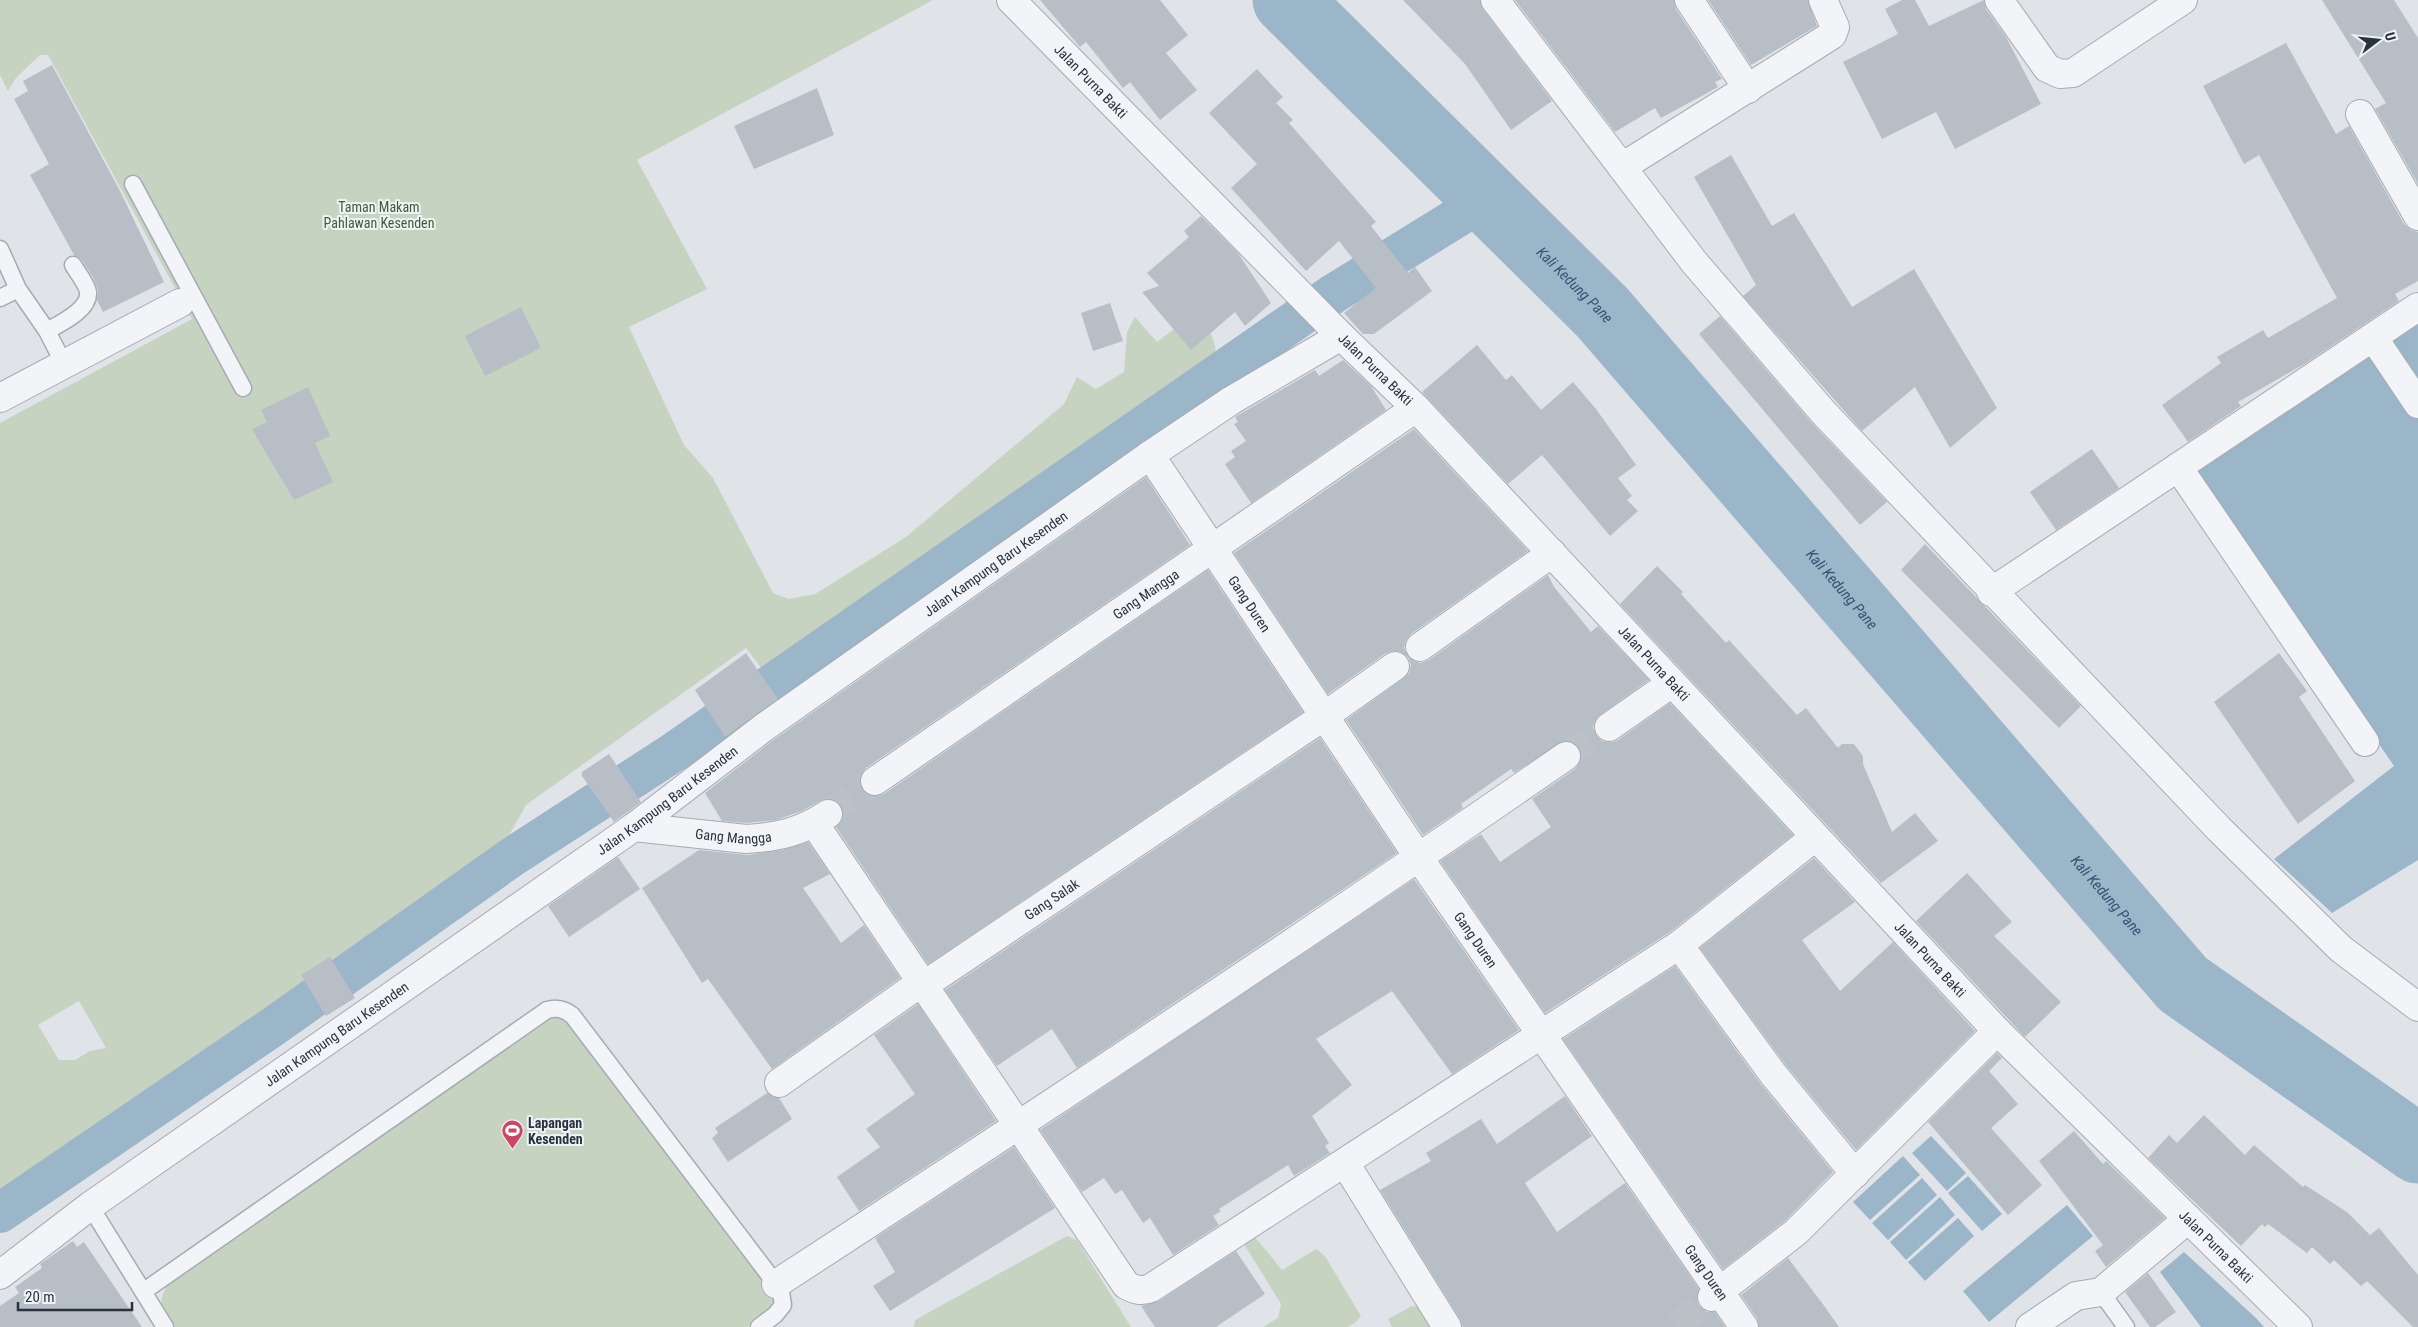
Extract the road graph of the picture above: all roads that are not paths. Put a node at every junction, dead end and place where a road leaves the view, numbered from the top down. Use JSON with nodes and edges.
{"nodes":[{"id":1,"x":1010,"y":0,"type":"edge"},
{"id":2,"x":1495,"y":0,"type":"edge"},
{"id":3,"x":1689,"y":0,"type":"edge"},
{"id":4,"x":1823,"y":0,"type":"edge"},
{"id":5,"x":1999,"y":0,"type":"edge"},
{"id":6,"x":2183,"y":0,"type":"edge"},
{"id":7,"x":1748,"y":89,"type":"junction"},
{"id":8,"x":2360,"y":114,"type":"dead end"},
{"id":9,"x":1622,"y":167,"type":"junction"},
{"id":10,"x":133,"y":184,"type":"dead end"},
{"id":11,"x":2418,"y":216,"type":"edge"},
{"id":12,"x":0,"y":249,"type":"edge"},
{"id":13,"x":73,"y":264,"type":"dead end"},
{"id":14,"x":18,"y":289,"type":"junction"},
{"id":15,"x":0,"y":298,"type":"edge"},
{"id":16,"x":187,"y":299,"type":"junction"},
{"id":17,"x":2418,"y":307,"type":"edge"},
{"id":18,"x":47,"y":331,"type":"junction"},
{"id":19,"x":1341,"y":336,"type":"junction"},
{"id":20,"x":2373,"y":338,"type":"junction"},
{"id":21,"x":64,"y":364,"type":"junction"},
{"id":22,"x":243,"y":388,"type":"dead end"},
{"id":23,"x":0,"y":398,"type":"edge"},
{"id":24,"x":2418,"y":404,"type":"edge"},
{"id":25,"x":1416,"y":408,"type":"junction"},
{"id":26,"x":1150,"y":455,"type":"junction"},
{"id":27,"x":2178,"y":467,"type":"junction"},
{"id":28,"x":1212,"y":549,"type":"junction"},
{"id":29,"x":1552,"y":553,"type":"junction"},
{"id":30,"x":1991,"y":592,"type":"junction"},
{"id":31,"x":1420,"y":647,"type":"dead end"},
{"id":32,"x":1395,"y":666,"type":"dead end"},
{"id":33,"x":1672,"y":683,"type":"junction"},
{"id":34,"x":1324,"y":717,"type":"junction"},
{"id":35,"x":1608,"y":727,"type":"tunnel mouth"},
{"id":36,"x":2365,"y":742,"type":"dead end"},
{"id":37,"x":1566,"y":756,"type":"tunnel mouth"},
{"id":38,"x":875,"y":781,"type":"tunnel mouth"},
{"id":39,"x":634,"y":828,"type":"junction"},
{"id":40,"x":1815,"y":837,"type":"junction"},
{"id":41,"x":1419,"y":858,"type":"junction"},
{"id":42,"x":1679,"y":945,"type":"junction"},
{"id":43,"x":923,"y":984,"type":"junction"},
{"id":44,"x":2418,"y":1007,"type":"edge"},
{"id":45,"x":1997,"y":1030,"type":"junction"},
{"id":46,"x":1540,"y":1034,"type":"junction"},
{"id":47,"x":779,"y":1083,"type":"dead end"},
{"id":48,"x":1019,"y":1126,"type":"junction"},
{"id":49,"x":1344,"y":1162,"type":"junction"},
{"id":50,"x":1855,"y":1174,"type":"junction"},
{"id":51,"x":90,"y":1206,"type":"junction"},
{"id":52,"x":2188,"y":1219,"type":"junction"},
{"id":53,"x":0,"y":1275,"type":"edge"},
{"id":54,"x":776,"y":1284,"type":"junction"},
{"id":55,"x":144,"y":1291,"type":"junction"},
{"id":56,"x":2101,"y":1292,"type":"junction"},
{"id":57,"x":1715,"y":1294,"type":"junction"},
{"id":58,"x":165,"y":1327,"type":"edge"},
{"id":59,"x":758,"y":1327,"type":"edge"},
{"id":60,"x":1447,"y":1327,"type":"edge"},
{"id":61,"x":1744,"y":1327,"type":"edge"},
{"id":62,"x":2030,"y":1327,"type":"edge"},
{"id":63,"x":2126,"y":1327,"type":"edge"},
{"id":64,"x":2298,"y":1327,"type":"edge"}],
"edges":[{"from":1,"to":19,"type":"street","name":"Jalan Purna Bakti"},
{"from":2,"to":9,"type":"street"},
{"from":3,"to":7,"type":"street"},
{"from":4,"to":7,"type":"street"},
{"from":5,"to":6,"type":"street"},
{"from":7,"to":9,"type":"street"},
{"from":8,"to":11,"type":"street"},
{"from":9,"to":30,"type":"street"},
{"from":10,"to":16,"type":"lane"},
{"from":12,"to":14,"type":"lane"},
{"from":13,"to":18,"type":"lane"},
{"from":14,"to":15,"type":"lane"},
{"from":14,"to":18,"type":"lane"},
{"from":16,"to":21,"type":"street"},
{"from":16,"to":22,"type":"lane"},
{"from":17,"to":20,"type":"street"},
{"from":18,"to":21,"type":"lane"},
{"from":19,"to":25,"type":"street","name":"Jalan Purna Bakti"},
{"from":19,"to":26,"type":"street","name":"Jalan Kampung Baru Kesenden"},
{"from":20,"to":24,"type":"street"},
{"from":20,"to":27,"type":"street"},
{"from":21,"to":23,"type":"street"},
{"from":25,"to":28,"type":"street","name":"Gang Mangga"},
{"from":25,"to":29,"type":"street","name":"Jalan Purna Bakti"},
{"from":26,"to":28,"type":"street","name":"Gang Duren"},
{"from":26,"to":39,"type":"street","name":"Jalan Kampung Baru Kesenden"},
{"from":27,"to":30,"type":"street"},
{"from":27,"to":36,"type":"street"},
{"from":28,"to":34,"type":"street","name":"Gang Duren"},
{"from":28,"to":38,"type":"street","name":"Gang Mangga"},
{"from":29,"to":31,"type":"street"},
{"from":29,"to":33,"type":"street","name":"Jalan Purna Bakti"},
{"from":30,"to":44,"type":"street"},
{"from":32,"to":34,"type":"street","name":"Gang Salak"},
{"from":33,"to":35,"type":"street"},
{"from":33,"to":40,"type":"street","name":"Jalan Purna Bakti"},
{"from":34,"to":41,"type":"street","name":"Gang Duren"},
{"from":34,"to":43,"type":"street","name":"Gang Salak"},
{"from":37,"to":41,"type":"street"},
{"from":39,"to":43,"type":"street","name":"Gang Mangga"},
{"from":39,"to":51,"type":"street","name":"Jalan Kampung Baru Kesenden"},
{"from":40,"to":42,"type":"street"},
{"from":40,"to":45,"type":"street","name":"Jalan Purna Bakti"},
{"from":41,"to":46,"type":"street","name":"Gang Duren"},
{"from":41,"to":48,"type":"street"},
{"from":42,"to":46,"type":"street"},
{"from":42,"to":50,"type":"street"},
{"from":43,"to":47,"type":"street","name":"Gang Salak"},
{"from":43,"to":48,"type":"street"},
{"from":45,"to":50,"type":"street"},
{"from":45,"to":52,"type":"street","name":"Jalan Purna Bakti"},
{"from":46,"to":49,"type":"street"},
{"from":46,"to":57,"type":"street","name":"Gang Duren"},
{"from":48,"to":49,"type":"street"},
{"from":48,"to":54,"type":"street"},
{"from":49,"to":60,"type":"street"},
{"from":50,"to":57,"type":"street"},
{"from":51,"to":53,"type":"street","name":"Jalan Kampung Baru Kesenden"},
{"from":51,"to":55,"type":"lane"},
{"from":52,"to":56,"type":"street"},
{"from":52,"to":64,"type":"street","name":"Jalan Purna Bakti"},
{"from":54,"to":55,"type":"lane"},
{"from":54,"to":59,"type":"lane"},
{"from":55,"to":58,"type":"lane"},
{"from":56,"to":62,"type":"street"},
{"from":56,"to":63,"type":"lane"},
{"from":57,"to":61,"type":"street","name":"Gang Duren"}]}
